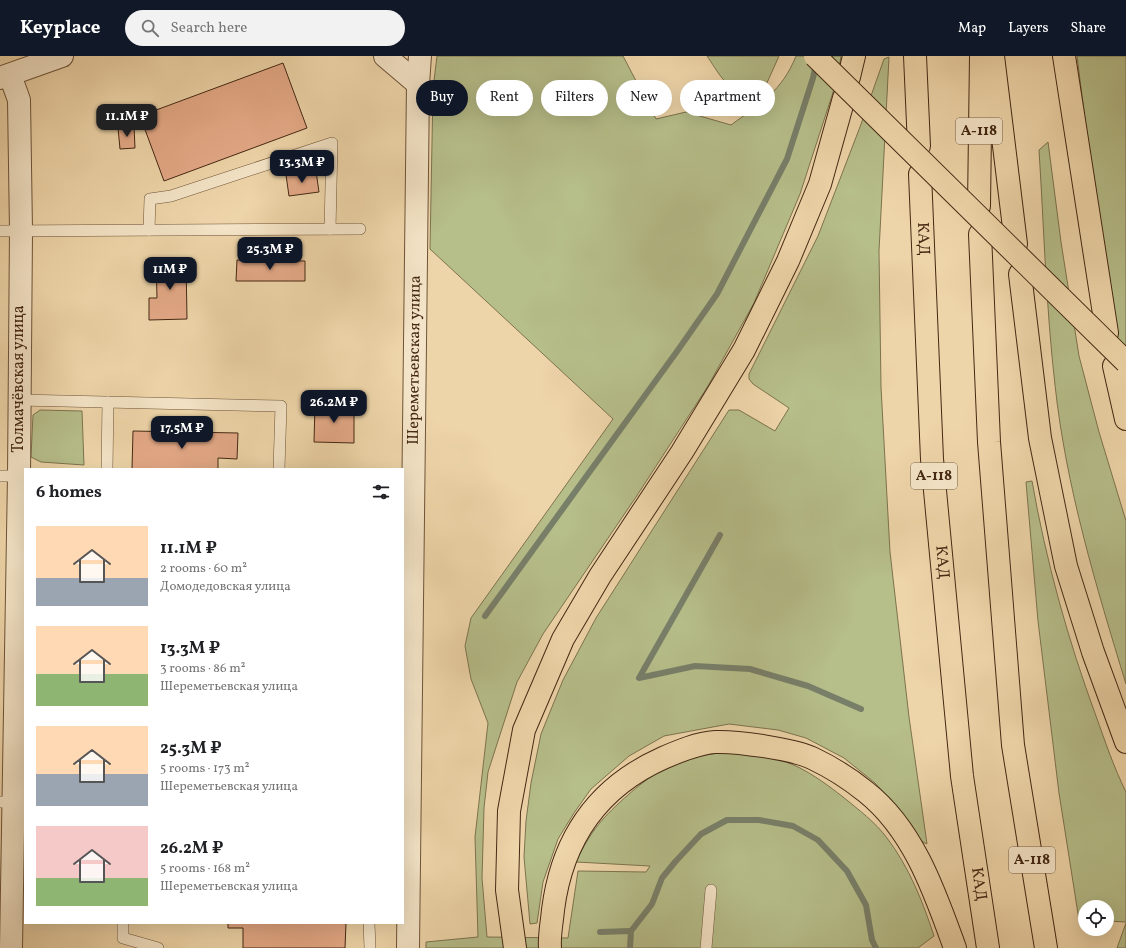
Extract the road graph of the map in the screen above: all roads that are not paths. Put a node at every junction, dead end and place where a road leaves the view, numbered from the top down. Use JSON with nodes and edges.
{"nodes":[{"id":1,"x":62,"y":56,"type":"edge"},
{"id":2,"x":385,"y":56,"type":"edge"},
{"id":3,"x":420,"y":56,"type":"edge"},
{"id":4,"x":815,"y":56,"type":"edge"},
{"id":5,"x":854,"y":56,"type":"edge"},
{"id":6,"x":915,"y":56,"type":"edge"},
{"id":7,"x":981,"y":56,"type":"edge"},
{"id":8,"x":993,"y":56,"type":"edge"},
{"id":9,"x":1064,"y":56,"type":"edge"},
{"id":10,"x":5,"y":76,"type":"edge"},
{"id":11,"x":849,"y":77,"type":"dead end"},
{"id":12,"x":418,"y":80,"type":"edge"},
{"id":13,"x":416,"y":82,"type":"edge"},
{"id":14,"x":0,"y":95,"type":"edge"},
{"id":15,"x":844,"y":98,"type":"dead end"},
{"id":16,"x":417,"y":116,"type":"edge"},
{"id":17,"x":919,"y":146,"type":"dead end"},
{"id":18,"x":920,"y":174,"type":"dead end"},
{"id":19,"x":979,"y":206,"type":"dead end"},
{"id":20,"x":330,"y":229,"type":"junction"},
{"id":21,"x":360,"y":229,"type":"dead end"},
{"id":22,"x":149,"y":230,"type":"junction"},
{"id":23,"x":10,"y":231,"type":"edge"},
{"id":24,"x":980,"y":234,"type":"dead end"},
{"id":25,"x":1016,"y":244,"type":"dead end"},
{"id":26,"x":1020,"y":274,"type":"dead end"},
{"id":27,"x":1106,"y":333,"type":"dead end"},
{"id":28,"x":1120,"y":364,"type":"edge"},
{"id":29,"x":19,"y":400,"type":"junction"},
{"id":30,"x":108,"y":402,"type":"junction"},
{"id":31,"x":1126,"y":419,"type":"edge"},
{"id":32,"x":107,"y":468,"type":"edge"},
{"id":33,"x":279,"y":468,"type":"edge"},
{"id":34,"x":15,"y":476,"type":"edge"},
{"id":35,"x":407,"y":717,"type":"edge"},
{"id":36,"x":1126,"y":742,"type":"edge"},
{"id":37,"x":13,"y":802,"type":"edge"},
{"id":38,"x":406,"y":824,"type":"edge"},
{"id":39,"x":711,"y":890,"type":"dead end"},
{"id":40,"x":123,"y":924,"type":"edge"},
{"id":41,"x":369,"y":924,"type":"edge"},
{"id":42,"x":10,"y":948,"type":"edge"},
{"id":43,"x":158,"y":948,"type":"edge"},
{"id":44,"x":370,"y":948,"type":"edge"},
{"id":45,"x":408,"y":948,"type":"edge"},
{"id":46,"x":515,"y":948,"type":"edge"},
{"id":47,"x":550,"y":948,"type":"edge"},
{"id":48,"x":706,"y":948,"type":"edge"},
{"id":49,"x":955,"y":948,"type":"edge"},
{"id":50,"x":988,"y":948,"type":"edge"},
{"id":51,"x":1046,"y":948,"type":"edge"}],
"edges":[{"from":1,"to":10,"type":"street"},
{"from":2,"to":13,"type":"street"},
{"from":3,"to":12,"type":"street","name":"Шереметьевская улица"},
{"from":4,"to":28,"type":"main road","bridge":true},
{"from":5,"to":11,"type":"main road"},
{"from":6,"to":17,"type":"main road"},
{"from":7,"to":19,"type":"main road","number":"А-118"},
{"from":8,"to":25,"type":"main road"},
{"from":9,"to":27,"type":"main road"},
{"from":10,"to":14,"type":"street"},
{"from":10,"to":23,"type":"street","name":"Толмачёвская улица"},
{"from":15,"to":46,"type":"main road"},
{"from":16,"to":35,"type":"street","name":"Шереметьевская улица"},
{"from":18,"to":50,"type":"main road","name":"КАД","number":"А-118"},
{"from":20,"to":21,"type":"lane"},
{"from":20,"to":22,"type":"lane"},
{"from":20,"to":22,"type":"lane"},
{"from":22,"to":23,"type":"lane"},
{"from":23,"to":29,"type":"street","name":"Толмачёвская улица"},
{"from":24,"to":51,"type":"main road","number":"А-118"},
{"from":26,"to":36,"type":"main road"},
{"from":28,"to":31,"type":"main road"},
{"from":29,"to":30,"type":"lane"},
{"from":29,"to":34,"type":"street","name":"Толмачёвская улица"},
{"from":30,"to":32,"type":"lane"},
{"from":30,"to":33,"type":"lane"},
{"from":34,"to":37,"type":"street","name":"Толмачёвская улица"},
{"from":35,"to":38,"type":"street","name":"Шереметьевская улица"},
{"from":37,"to":42,"type":"street","name":"Толмачёвская улица"},
{"from":38,"to":45,"type":"street","name":"Шереметьевская улица"},
{"from":39,"to":48,"type":"lane"},
{"from":40,"to":43,"type":"lane"},
{"from":41,"to":44,"type":"lane"},
{"from":47,"to":49,"type":"main road"}]}
